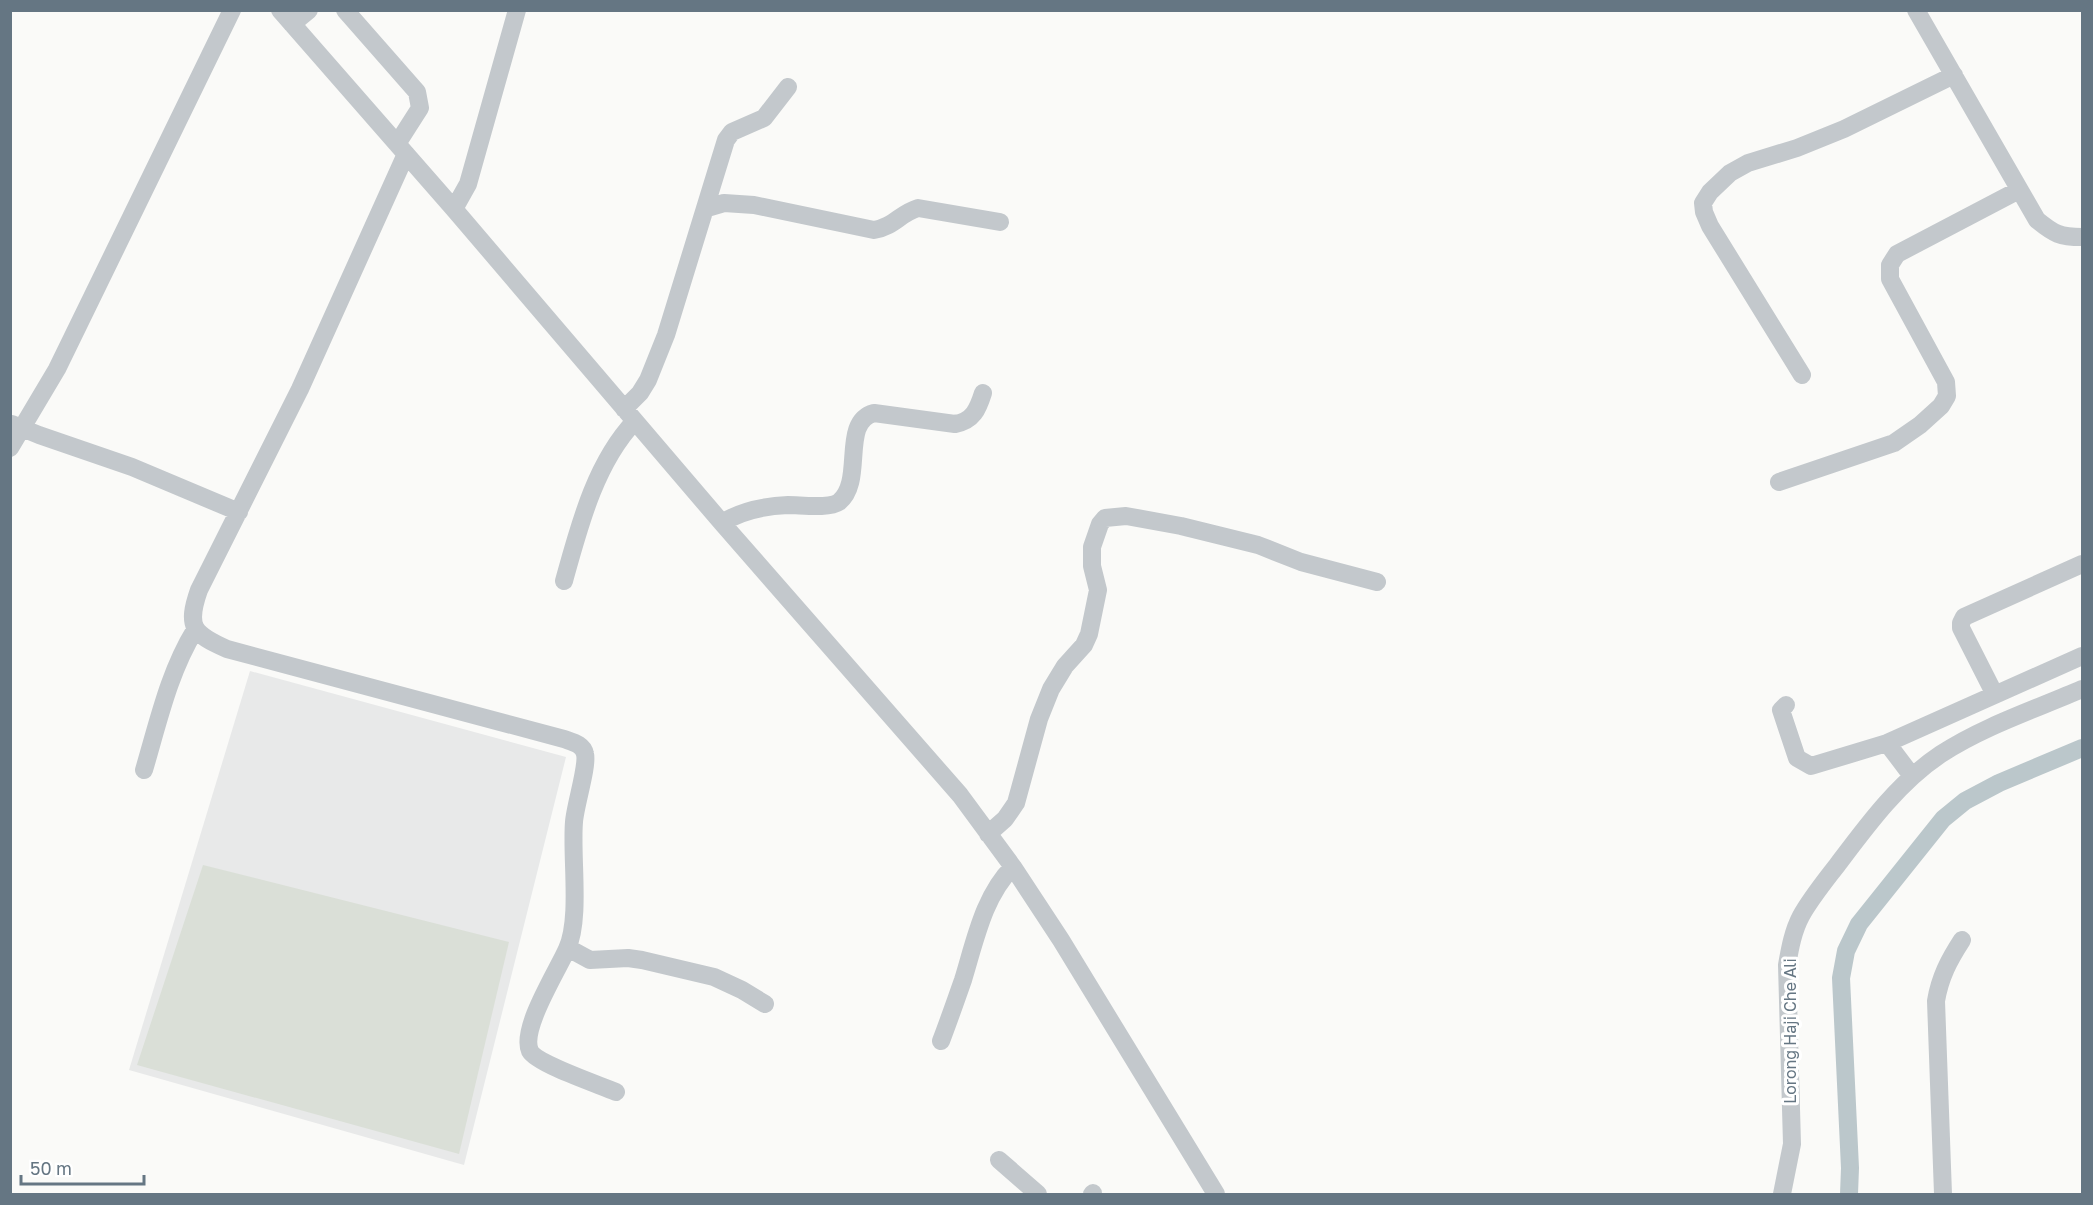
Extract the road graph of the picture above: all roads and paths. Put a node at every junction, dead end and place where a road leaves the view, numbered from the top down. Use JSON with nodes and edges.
{"nodes":[{"id":1,"x":232,"y":10,"type":"edge"},
{"id":2,"x":309,"y":10,"type":"edge"},
{"id":3,"x":345,"y":10,"type":"edge"},
{"id":4,"x":517,"y":10,"type":"edge"},
{"id":5,"x":1916,"y":10,"type":"edge"},
{"id":6,"x":286,"y":17,"type":"edge"},
{"id":7,"x":1954,"y":75,"type":"junction"},
{"id":8,"x":788,"y":87,"type":"dead end"},
{"id":9,"x":402,"y":149,"type":"junction"},
{"id":10,"x":2019,"y":190,"type":"junction"},
{"id":11,"x":706,"y":208,"type":"junction"},
{"id":12,"x":454,"y":209,"type":"junction"},
{"id":13,"x":1000,"y":222,"type":"dead end"},
{"id":14,"x":2082,"y":237,"type":"edge"},
{"id":15,"x":1802,"y":375,"type":"dead end"},
{"id":16,"x":983,"y":393,"type":"dead end"},
{"id":17,"x":630,"y":415,"type":"junction"},
{"id":18,"x":16,"y":426,"type":"edge"},
{"id":19,"x":10,"y":448,"type":"edge"},
{"id":20,"x":1779,"y":482,"type":"dead end"},
{"id":21,"x":239,"y":512,"type":"junction"},
{"id":22,"x":722,"y":523,"type":"junction"},
{"id":23,"x":2082,"y":564,"type":"edge"},
{"id":24,"x":564,"y":581,"type":"dead end"},
{"id":25,"x":1377,"y":582,"type":"dead end"},
{"id":26,"x":195,"y":630,"type":"junction"},
{"id":27,"x":2082,"y":656,"type":"edge"},
{"id":28,"x":2082,"y":689,"type":"edge"},
{"id":29,"x":1994,"y":693,"type":"junction"},
{"id":30,"x":1786,"y":705,"type":"dead end"},
{"id":31,"x":1887,"y":743,"type":"junction"},
{"id":32,"x":144,"y":770,"type":"dead end"},
{"id":33,"x":1912,"y":776,"type":"junction"},
{"id":34,"x":988,"y":834,"type":"junction"},
{"id":35,"x":1013,"y":867,"type":"junction"},
{"id":36,"x":1962,"y":940,"type":"dead end"},
{"id":37,"x":568,"y":948,"type":"junction"},
{"id":38,"x":765,"y":1004,"type":"dead end"},
{"id":39,"x":941,"y":1041,"type":"dead end"},
{"id":40,"x":616,"y":1092,"type":"dead end"},
{"id":41,"x":999,"y":1160,"type":"dead end"},
{"id":42,"x":1038,"y":1194,"type":"edge"},
{"id":43,"x":1216,"y":1194,"type":"edge"},
{"id":44,"x":1782,"y":1194,"type":"edge"},
{"id":45,"x":1943,"y":1194,"type":"edge"}],
"edges":[{"from":1,"to":18,"type":"street"},
{"from":2,"to":6,"type":"street"},
{"from":3,"to":9,"type":"street"},
{"from":4,"to":12,"type":"street"},
{"from":5,"to":7,"type":"street"},
{"from":6,"to":9,"type":"street"},
{"from":7,"to":10,"type":"street"},
{"from":7,"to":15,"type":"street"},
{"from":8,"to":11,"type":"street"},
{"from":9,"to":12,"type":"street"},
{"from":9,"to":21,"type":"street"},
{"from":10,"to":14,"type":"street"},
{"from":10,"to":20,"type":"street"},
{"from":11,"to":13,"type":"street"},
{"from":11,"to":17,"type":"street"},
{"from":12,"to":17,"type":"street"},
{"from":16,"to":22,"type":"street"},
{"from":17,"to":22,"type":"street"},
{"from":17,"to":24,"type":"street"},
{"from":18,"to":19,"type":"street"},
{"from":18,"to":21,"type":"street"},
{"from":21,"to":26,"type":"street"},
{"from":22,"to":34,"type":"street"},
{"from":23,"to":29,"type":"street"},
{"from":25,"to":34,"type":"street"},
{"from":26,"to":32,"type":"street"},
{"from":26,"to":37,"type":"street"},
{"from":27,"to":29,"type":"street"},
{"from":28,"to":33,"type":"street","name":"Lorong Haji Che Ali"},
{"from":29,"to":31,"type":"street"},
{"from":30,"to":31,"type":"street"},
{"from":31,"to":33,"type":"street"},
{"from":33,"to":44,"type":"street","name":"Lorong Haji Che Ali"},
{"from":34,"to":35,"type":"street"},
{"from":35,"to":39,"type":"street"},
{"from":35,"to":43,"type":"street"},
{"from":36,"to":45,"type":"street"},
{"from":37,"to":38,"type":"street"},
{"from":37,"to":40,"type":"street"},
{"from":41,"to":42,"type":"street"}]}
